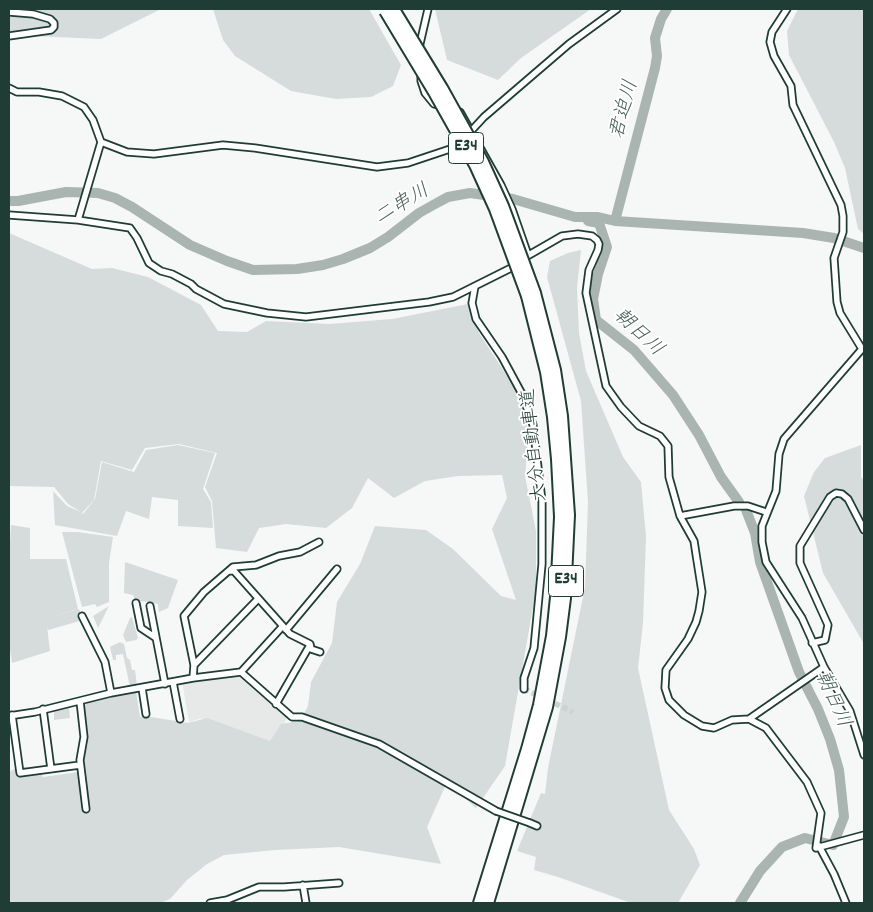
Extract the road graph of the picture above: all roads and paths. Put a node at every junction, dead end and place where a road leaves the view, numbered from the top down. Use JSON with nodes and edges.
{"nodes":[{"id":1,"x":428,"y":9,"type":"edge"},
{"id":2,"x":617,"y":9,"type":"edge"},
{"id":3,"x":787,"y":9,"type":"edge"},
{"id":4,"x":389,"y":10,"type":"edge"},
{"id":5,"x":9,"y":12,"type":"edge"},
{"id":6,"x":9,"y":36,"type":"edge"},
{"id":7,"x":9,"y":88,"type":"edge"},
{"id":8,"x":472,"y":130,"type":"junction"},
{"id":9,"x":102,"y":142,"type":"junction"},
{"id":10,"x":9,"y":216,"type":"edge"},
{"id":11,"x":78,"y":220,"type":"junction"},
{"id":12,"x":528,"y":255,"type":"junction"},
{"id":13,"x":476,"y":286,"type":"junction"},
{"id":14,"x":863,"y":349,"type":"edge"},
{"id":15,"x":766,"y":512,"type":"junction"},
{"id":16,"x":680,"y":516,"type":"junction"},
{"id":17,"x":864,"y":530,"type":"edge"},
{"id":18,"x":319,"y":542,"type":"dead end"},
{"id":19,"x":337,"y":569,"type":"dead end"},
{"id":20,"x":229,"y":571,"type":"junction"},
{"id":21,"x":258,"y":599,"type":"junction"},
{"id":22,"x":136,"y":603,"type":"dead end"},
{"id":23,"x":150,"y":606,"type":"dead end"},
{"id":24,"x":82,"y":616,"type":"dead end"},
{"id":25,"x":284,"y":629,"type":"junction"},
{"id":26,"x":156,"y":638,"type":"junction"},
{"id":27,"x":812,"y":643,"type":"junction"},
{"id":28,"x":310,"y":644,"type":"junction"},
{"id":29,"x":320,"y":652,"type":"dead end"},
{"id":30,"x":194,"y":665,"type":"junction"},
{"id":31,"x":824,"y":667,"type":"junction"},
{"id":32,"x":240,"y":672,"type":"junction"},
{"id":33,"x":193,"y":678,"type":"junction"},
{"id":34,"x":173,"y":682,"type":"junction"},
{"id":35,"x":165,"y":684,"type":"junction"},
{"id":36,"x":142,"y":688,"type":"junction"},
{"id":37,"x":524,"y":689,"type":"dead end"},
{"id":38,"x":111,"y":693,"type":"junction"},
{"id":39,"x":80,"y":701,"type":"junction"},
{"id":40,"x":276,"y":704,"type":"junction"},
{"id":41,"x":43,"y":709,"type":"junction"},
{"id":42,"x":146,"y":714,"type":"dead end"},
{"id":43,"x":10,"y":716,"type":"edge"},
{"id":44,"x":180,"y":719,"type":"dead end"},
{"id":45,"x":749,"y":719,"type":"junction"},
{"id":46,"x":864,"y":755,"type":"edge"},
{"id":47,"x":80,"y":765,"type":"junction"},
{"id":48,"x":50,"y":769,"type":"junction"},
{"id":49,"x":86,"y":809,"type":"dead end"},
{"id":50,"x":538,"y":826,"type":"dead end"},
{"id":51,"x":864,"y":835,"type":"edge"},
{"id":52,"x":819,"y":846,"type":"junction"},
{"id":53,"x":496,"y":862,"type":"junction"},
{"id":54,"x":339,"y":882,"type":"dead end"},
{"id":55,"x":303,"y":885,"type":"junction"},
{"id":56,"x":210,"y":903,"type":"edge"},
{"id":57,"x":306,"y":903,"type":"edge"},
{"id":58,"x":478,"y":903,"type":"edge"},
{"id":59,"x":488,"y":903,"type":"edge"},
{"id":60,"x":846,"y":903,"type":"edge"}],
"edges":[{"from":1,"to":8,"type":"street"},
{"from":2,"to":8,"type":"street"},
{"from":3,"to":14,"type":"street"},
{"from":4,"to":53,"type":"highway","name":"大分自動車道","number":"E34","bridge":true},
{"from":5,"to":6,"type":"street"},
{"from":7,"to":9,"type":"street"},
{"from":8,"to":9,"type":"street"},
{"from":8,"to":12,"type":"street"},
{"from":9,"to":11,"type":"street"},
{"from":10,"to":11,"type":"street"},
{"from":11,"to":13,"type":"street"},
{"from":12,"to":13,"type":"street"},
{"from":12,"to":16,"type":"street"},
{"from":13,"to":37,"type":"street"},
{"from":14,"to":15,"type":"street"},
{"from":15,"to":16,"type":"street"},
{"from":15,"to":27,"type":"street"},
{"from":16,"to":45,"type":"street"},
{"from":17,"to":27,"type":"street"},
{"from":18,"to":20,"type":"street"},
{"from":19,"to":25,"type":"street"},
{"from":20,"to":21,"type":"street"},
{"from":20,"to":30,"type":"street"},
{"from":21,"to":25,"type":"street"},
{"from":21,"to":30,"type":"street"},
{"from":22,"to":26,"type":"street"},
{"from":23,"to":26,"type":"street"},
{"from":24,"to":38,"type":"street"},
{"from":25,"to":28,"type":"street"},
{"from":25,"to":32,"type":"street"},
{"from":26,"to":35,"type":"street"},
{"from":27,"to":31,"type":"street"},
{"from":28,"to":29,"type":"street"},
{"from":28,"to":40,"type":"street"},
{"from":30,"to":33,"type":"street"},
{"from":31,"to":45,"type":"street"},
{"from":31,"to":46,"type":"street"},
{"from":32,"to":33,"type":"street"},
{"from":32,"to":40,"type":"street"},
{"from":33,"to":34,"type":"street"},
{"from":34,"to":35,"type":"street"},
{"from":34,"to":44,"type":"street"},
{"from":35,"to":36,"type":"street"},
{"from":36,"to":38,"type":"street"},
{"from":36,"to":42,"type":"street"},
{"from":38,"to":39,"type":"street"},
{"from":39,"to":41,"type":"street"},
{"from":39,"to":47,"type":"street"},
{"from":40,"to":50,"type":"street","bridge":true},
{"from":41,"to":43,"type":"street"},
{"from":41,"to":48,"type":"street"},
{"from":43,"to":48,"type":"street"},
{"from":45,"to":52,"type":"street"},
{"from":47,"to":48,"type":"street"},
{"from":47,"to":49,"type":"street"},
{"from":51,"to":52,"type":"street"},
{"from":52,"to":60,"type":"street"},
{"from":53,"to":58,"type":"highway","name":"大分自動車道","number":"E34"},
{"from":53,"to":59,"type":"highway","name":"大分自動車道","number":"E34"},
{"from":54,"to":55,"type":"street"},
{"from":55,"to":56,"type":"street"},
{"from":55,"to":57,"type":"street"}]}
